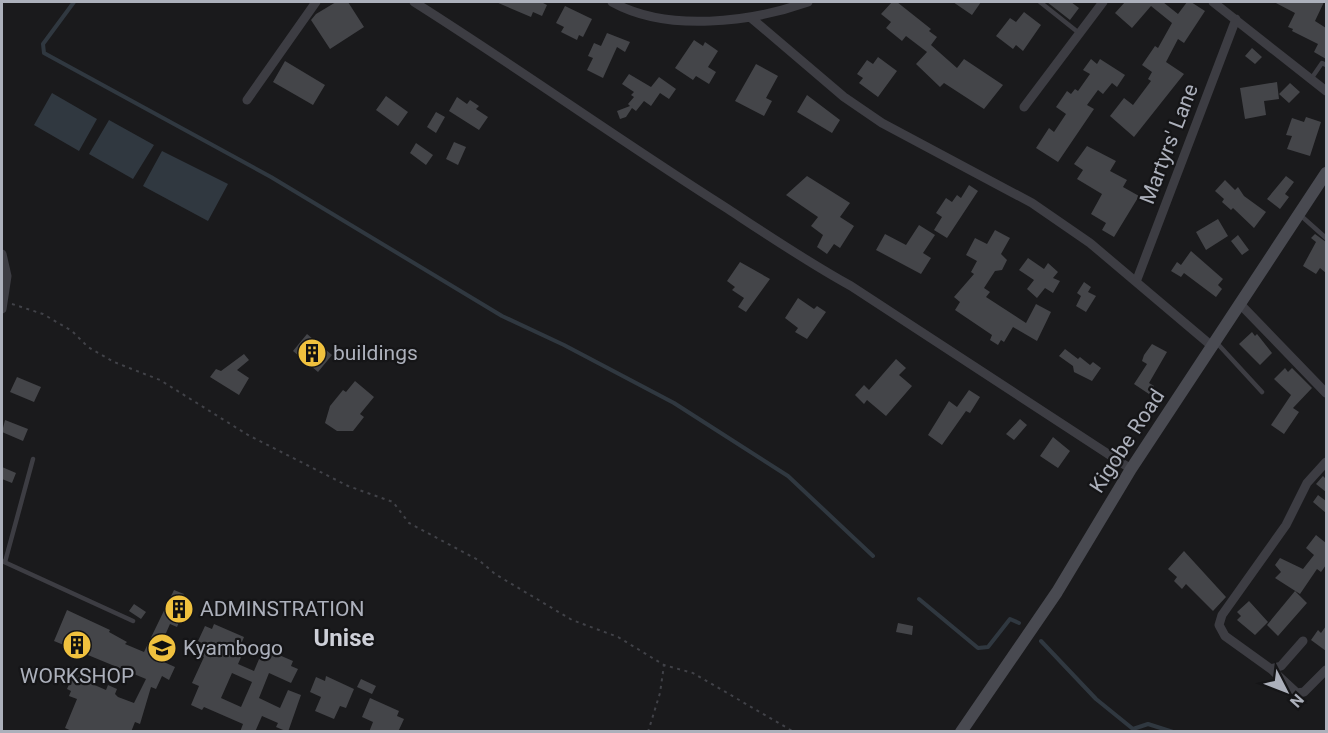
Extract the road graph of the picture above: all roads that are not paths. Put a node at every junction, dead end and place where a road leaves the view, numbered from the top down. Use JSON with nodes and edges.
{"nodes":[{"id":1,"x":316,"y":2,"type":"edge"},
{"id":2,"x":414,"y":2,"type":"edge"},
{"id":3,"x":612,"y":2,"type":"edge"},
{"id":4,"x":808,"y":2,"type":"edge"},
{"id":5,"x":1040,"y":2,"type":"edge"},
{"id":6,"x":1103,"y":2,"type":"edge"},
{"id":7,"x":1213,"y":2,"type":"edge"},
{"id":8,"x":1232,"y":2,"type":"edge"},
{"id":9,"x":1227,"y":12,"type":"junction"},
{"id":10,"x":750,"y":17,"type":"junction"},
{"id":11,"x":1236,"y":19,"type":"junction"},
{"id":12,"x":1079,"y":33,"type":"junction"},
{"id":13,"x":1326,"y":65,"type":"edge"},
{"id":14,"x":1311,"y":79,"type":"junction"},
{"id":15,"x":1326,"y":91,"type":"edge"},
{"id":16,"x":248,"y":100,"type":"dead end"},
{"id":17,"x":1024,"y":107,"type":"dead end"},
{"id":18,"x":1326,"y":173,"type":"edge"},
{"id":19,"x":1299,"y":214,"type":"junction"},
{"id":20,"x":1326,"y":238,"type":"edge"},
{"id":21,"x":2,"y":254,"type":"edge"},
{"id":22,"x":1136,"y":282,"type":"junction"},
{"id":23,"x":3,"y":305,"type":"edge"},
{"id":24,"x":1241,"y":305,"type":"junction"},
{"id":25,"x":1215,"y":344,"type":"junction"},
{"id":26,"x":1262,"y":392,"type":"dead end"},
{"id":27,"x":1326,"y":393,"type":"edge"},
{"id":28,"x":33,"y":459,"type":"dead end"},
{"id":29,"x":1326,"y":462,"type":"edge"},
{"id":30,"x":1131,"y":469,"type":"junction"},
{"id":31,"x":3,"y":561,"type":"edge"},
{"id":32,"x":133,"y":621,"type":"dead end"},
{"id":33,"x":1303,"y":641,"type":"dead end"},
{"id":34,"x":1271,"y":669,"type":"junction"},
{"id":35,"x":1326,"y":670,"type":"edge"},
{"id":36,"x":962,"y":732,"type":"edge"}],
"edges":[{"from":1,"to":16,"type":"street"},
{"from":2,"to":30,"type":"street"},
{"from":3,"to":10,"type":"street"},
{"from":4,"to":10,"type":"street"},
{"from":5,"to":12,"type":"lane"},
{"from":6,"to":12,"type":"street"},
{"from":7,"to":9,"type":"street"},
{"from":8,"to":9,"type":"street"},
{"from":9,"to":11,"type":"street"},
{"from":10,"to":22,"type":"street"},
{"from":11,"to":14,"type":"street"},
{"from":11,"to":22,"type":"street","name":"Martyrs' Lane"},
{"from":12,"to":17,"type":"street"},
{"from":13,"to":14,"type":"lane"},
{"from":14,"to":15,"type":"street"},
{"from":18,"to":19,"type":"street","name":"Kigobe Road"},
{"from":19,"to":20,"type":"lane"},
{"from":19,"to":24,"type":"street","name":"Kigobe Road"},
{"from":21,"to":23,"type":"street"},
{"from":22,"to":25,"type":"street"},
{"from":24,"to":25,"type":"street","name":"Kigobe Road"},
{"from":24,"to":27,"type":"street"},
{"from":25,"to":26,"type":"lane"},
{"from":25,"to":30,"type":"street","name":"Kigobe Road"},
{"from":28,"to":31,"type":"lane"},
{"from":29,"to":34,"type":"street"},
{"from":30,"to":36,"type":"street","name":"Kigobe Road"},
{"from":31,"to":32,"type":"lane"},
{"from":33,"to":34,"type":"street"},
{"from":34,"to":35,"type":"street"}]}
